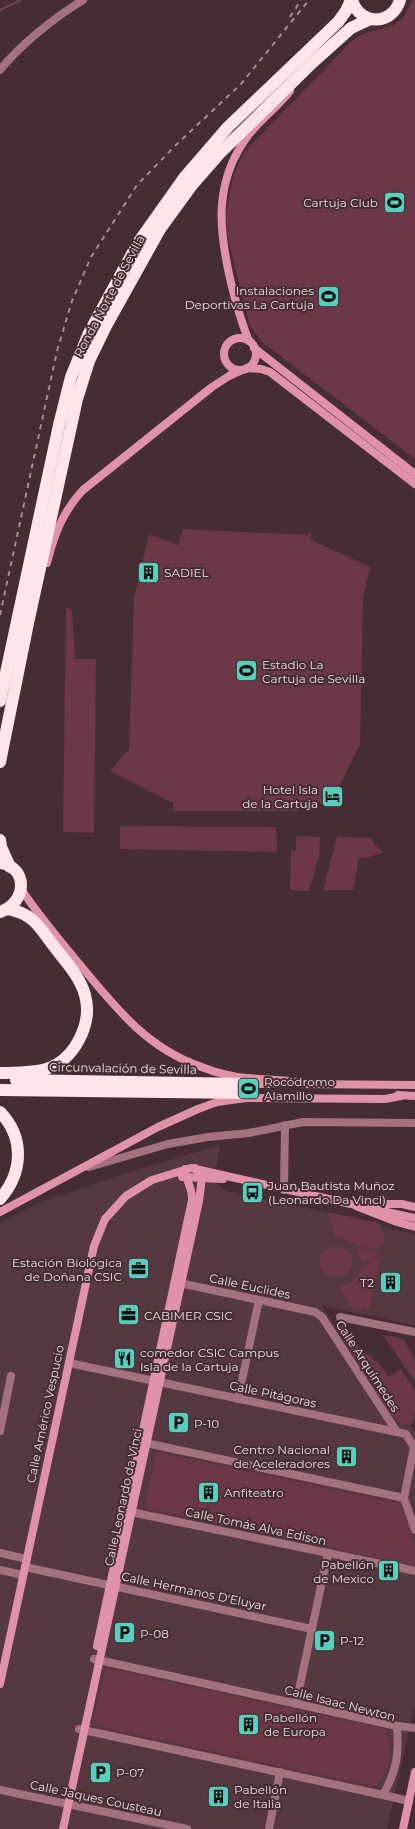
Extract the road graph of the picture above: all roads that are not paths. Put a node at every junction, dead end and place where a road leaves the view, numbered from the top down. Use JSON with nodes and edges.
{"nodes":[{"id":1,"x":84,"y":0,"type":"edge"},
{"id":2,"x":352,"y":0,"type":"edge"},
{"id":3,"x":400,"y":0,"type":"edge"},
{"id":4,"x":370,"y":19,"type":"junction"},
{"id":5,"x":312,"y":63,"type":"junction"},
{"id":6,"x":0,"y":70,"type":"edge"},
{"id":7,"x":102,"y":321,"type":"junction"},
{"id":8,"x":94,"y":336,"type":"junction"},
{"id":9,"x":252,"y":344,"type":"junction"},
{"id":10,"x":244,"y":369,"type":"junction"},
{"id":11,"x":415,"y":474,"type":"edge"},
{"id":12,"x":415,"y":484,"type":"edge"},
{"id":13,"x":28,"y":623,"type":"junction"},
{"id":14,"x":0,"y":701,"type":"edge"},
{"id":15,"x":0,"y":762,"type":"edge"},
{"id":16,"x":0,"y":840,"type":"edge"},
{"id":17,"x":5,"y":865,"type":"edge"},
{"id":18,"x":21,"y":889,"type":"junction"},
{"id":19,"x":2,"y":911,"type":"edge"},
{"id":20,"x":0,"y":1073,"type":"edge"},
{"id":21,"x":0,"y":1080,"type":"edge"},
{"id":22,"x":415,"y":1085,"type":"edge"},
{"id":23,"x":246,"y":1088,"type":"junction"},
{"id":24,"x":0,"y":1090,"type":"edge"},
{"id":25,"x":415,"y":1096,"type":"edge"},
{"id":26,"x":0,"y":1112,"type":"edge"},
{"id":27,"x":415,"y":1123,"type":"edge"},
{"id":28,"x":284,"y":1125,"type":"junction"},
{"id":29,"x":76,"y":1171,"type":"junction"},
{"id":30,"x":193,"y":1173,"type":"junction"},
{"id":31,"x":241,"y":1180,"type":"junction"},
{"id":32,"x":284,"y":1190,"type":"junction"},
{"id":33,"x":0,"y":1199,"type":"edge"},
{"id":34,"x":351,"y":1204,"type":"junction"},
{"id":35,"x":415,"y":1207,"type":"edge"},
{"id":36,"x":0,"y":1212,"type":"edge"},
{"id":37,"x":415,"y":1218,"type":"edge"},
{"id":38,"x":415,"y":1226,"type":"edge"},
{"id":39,"x":178,"y":1282,"type":"junction"},
{"id":40,"x":259,"y":1300,"type":"junction"},
{"id":41,"x":319,"y":1314,"type":"joint"},
{"id":42,"x":340,"y":1317,"type":"dead end"},
{"id":43,"x":415,"y":1332,"type":"edge"},
{"id":44,"x":69,"y":1363,"type":"junction"},
{"id":45,"x":12,"y":1376,"type":"dead end"},
{"id":46,"x":157,"y":1382,"type":"junction"},
{"id":47,"x":238,"y":1399,"type":"junction"},
{"id":48,"x":0,"y":1431,"type":"edge"},
{"id":49,"x":397,"y":1432,"type":"junction"},
{"id":50,"x":144,"y":1442,"type":"junction"},
{"id":51,"x":404,"y":1498,"type":"junction"},
{"id":52,"x":129,"y":1512,"type":"junction"},
{"id":53,"x":415,"y":1530,"type":"edge"},
{"id":54,"x":0,"y":1553,"type":"edge"},
{"id":55,"x":328,"y":1553,"type":"junction"},
{"id":56,"x":381,"y":1564,"type":"tunnel mouth"},
{"id":57,"x":394,"y":1566,"type":"tunnel mouth"},
{"id":58,"x":25,"y":1567,"type":"junction"},
{"id":59,"x":0,"y":1570,"type":"edge"},
{"id":60,"x":415,"y":1571,"type":"edge"},
{"id":61,"x":113,"y":1586,"type":"junction"},
{"id":62,"x":312,"y":1629,"type":"junction"},
{"id":63,"x":97,"y":1660,"type":"junction"},
{"id":64,"x":0,"y":1684,"type":"edge"},
{"id":65,"x":296,"y":1704,"type":"junction"},
{"id":66,"x":398,"y":1726,"type":"junction"},
{"id":67,"x":415,"y":1728,"type":"edge"},
{"id":68,"x":82,"y":1729,"type":"junction"},
{"id":69,"x":280,"y":1772,"type":"junction"},
{"id":70,"x":415,"y":1772,"type":"edge"},
{"id":71,"x":0,"y":1790,"type":"edge"},
{"id":72,"x":383,"y":1795,"type":"junction"},
{"id":73,"x":409,"y":1801,"type":"junction"},
{"id":74,"x":66,"y":1804,"type":"junction"},
{"id":75,"x":58,"y":1829,"type":"edge"},
{"id":76,"x":63,"y":1829,"type":"edge"},
{"id":77,"x":187,"y":1829,"type":"edge"},
{"id":78,"x":269,"y":1829,"type":"edge"},
{"id":79,"x":403,"y":1829,"type":"edge"}],
"edges":[{"from":1,"to":6,"type":"street"},
{"from":2,"to":4,"type":"highway","name":"Ronda Norte de Sevilla"},
{"from":2,"to":7,"type":"highway","name":"Ronda Norte de Sevilla"},
{"from":3,"to":4,"type":"highway","name":"Ronda Norte de Sevilla"},
{"from":4,"to":5,"type":"highway","name":"Ronda Norte de Sevilla"},
{"from":5,"to":7,"type":"highway","name":"Ronda Norte de Sevilla"},
{"from":5,"to":9,"type":"street"},
{"from":7,"to":8,"type":"highway","name":"Ronda Norte de Sevilla"},
{"from":8,"to":13,"type":"highway","name":"Ronda Norte de Sevilla"},
{"from":8,"to":14,"type":"highway","name":"Ronda Norte de Sevilla"},
{"from":9,"to":10,"type":"street"},
{"from":9,"to":10,"type":"street"},
{"from":9,"to":11,"type":"street"},
{"from":10,"to":12,"type":"street"},
{"from":10,"to":13,"type":"street"},
{"from":13,"to":15,"type":"highway","name":"Ronda Norte de Sevilla"},
{"from":16,"to":17,"type":"highway"},
{"from":17,"to":18,"type":"highway"},
{"from":18,"to":19,"type":"highway"},
{"from":18,"to":23,"type":"street"},
{"from":19,"to":20,"type":"highway"},
{"from":21,"to":23,"type":"highway","name":"Circunvalación de Sevilla"},
{"from":22,"to":23,"type":"street"},
{"from":23,"to":24,"type":"highway","name":"Circunvalación de Sevilla"},
{"from":23,"to":25,"type":"street"},
{"from":23,"to":29,"type":"street"},
{"from":26,"to":33,"type":"highway"},
{"from":27,"to":28,"type":"street"},
{"from":28,"to":29,"type":"street"},
{"from":28,"to":32,"type":"street"},
{"from":29,"to":36,"type":"street"},
{"from":30,"to":31,"type":"street","name":"Calle Américo Vespucio"},
{"from":30,"to":31,"type":"street","name":"Calle Américo Vespucio"},
{"from":30,"to":39,"type":"street","name":"Calle Leonardo da Vinci"},
{"from":30,"to":39,"type":"street","name":"Calle Leonardo da Vinci"},
{"from":30,"to":44,"type":"street","name":"Calle Américo Vespucio"},
{"from":31,"to":32,"type":"street","name":"Calle Américo Vespucio"},
{"from":32,"to":34,"type":"street","name":"Calle Américo Vespucio"},
{"from":34,"to":35,"type":"street","name":"Calle Américo Vespucio"},
{"from":34,"to":37,"type":"street"},
{"from":34,"to":38,"type":"street","name":"Calle Américo Vespucio"},
{"from":39,"to":40,"type":"street","name":"Calle Euclides"},
{"from":39,"to":46,"type":"street","name":"Calle Leonardo da Vinci"},
{"from":40,"to":41,"type":"street","name":"Calle Euclides"},
{"from":40,"to":47,"type":"street"},
{"from":41,"to":49,"type":"street","name":"Calle Arquímedes"},
{"from":42,"to":43,"type":"street"},
{"from":44,"to":46,"type":"street","name":"Calle Pitágoras"},
{"from":44,"to":58,"type":"street","name":"Calle Américo Vespucio"},
{"from":45,"to":48,"type":"street"},
{"from":46,"to":47,"type":"street","name":"Calle Pitágoras"},
{"from":46,"to":50,"type":"street","name":"Calle Leonardo da Vinci"},
{"from":47,"to":49,"type":"street","name":"Calle Pitágoras"},
{"from":49,"to":51,"type":"street","name":"Calle Pitágoras"},
{"from":50,"to":51,"type":"street"},
{"from":50,"to":52,"type":"street","name":"Calle Leonardo da Vinci"},
{"from":51,"to":53,"type":"street"},
{"from":52,"to":55,"type":"street","name":"Calle Tomás Alva Edison"},
{"from":52,"to":61,"type":"street","name":"Calle Leonardo da Vinci"},
{"from":54,"to":58,"type":"street"},
{"from":55,"to":56,"type":"street","name":"Calle Tomás Alva Edison"},
{"from":55,"to":62,"type":"street"},
{"from":57,"to":60,"type":"street"},
{"from":58,"to":59,"type":"street"},
{"from":58,"to":61,"type":"street","name":"Calle Hermanos D'Eluyar"},
{"from":58,"to":64,"type":"street","name":"Calle Américo Vespucio"},
{"from":61,"to":62,"type":"street","name":"Calle Hermanos D'Eluyar"},
{"from":61,"to":63,"type":"street","name":"Calle Leonardo da Vinci"},
{"from":62,"to":65,"type":"street"},
{"from":63,"to":65,"type":"street","name":"Calle Isaac Newton"},
{"from":63,"to":68,"type":"street","name":"Calle Leonardo da Vinci"},
{"from":65,"to":66,"type":"street","name":"Calle Isaac Newton"},
{"from":66,"to":67,"type":"street"},
{"from":66,"to":72,"type":"street","name":"Calle Isaac Newton"},
{"from":68,"to":69,"type":"street"},
{"from":68,"to":74,"type":"street","name":"Calle Leonardo da Vinci"},
{"from":69,"to":72,"type":"street"},
{"from":69,"to":78,"type":"street"},
{"from":70,"to":73,"type":"street"},
{"from":71,"to":74,"type":"street","name":"Calle Jaques Cousteau"},
{"from":72,"to":73,"type":"street"},
{"from":73,"to":79,"type":"street"},
{"from":74,"to":75,"type":"street","name":"Calle Leonardo da Vinci"},
{"from":74,"to":76,"type":"street","name":"Calle Leonardo da Vinci"},
{"from":74,"to":77,"type":"street","name":"Calle Jaques Cousteau"}]}
